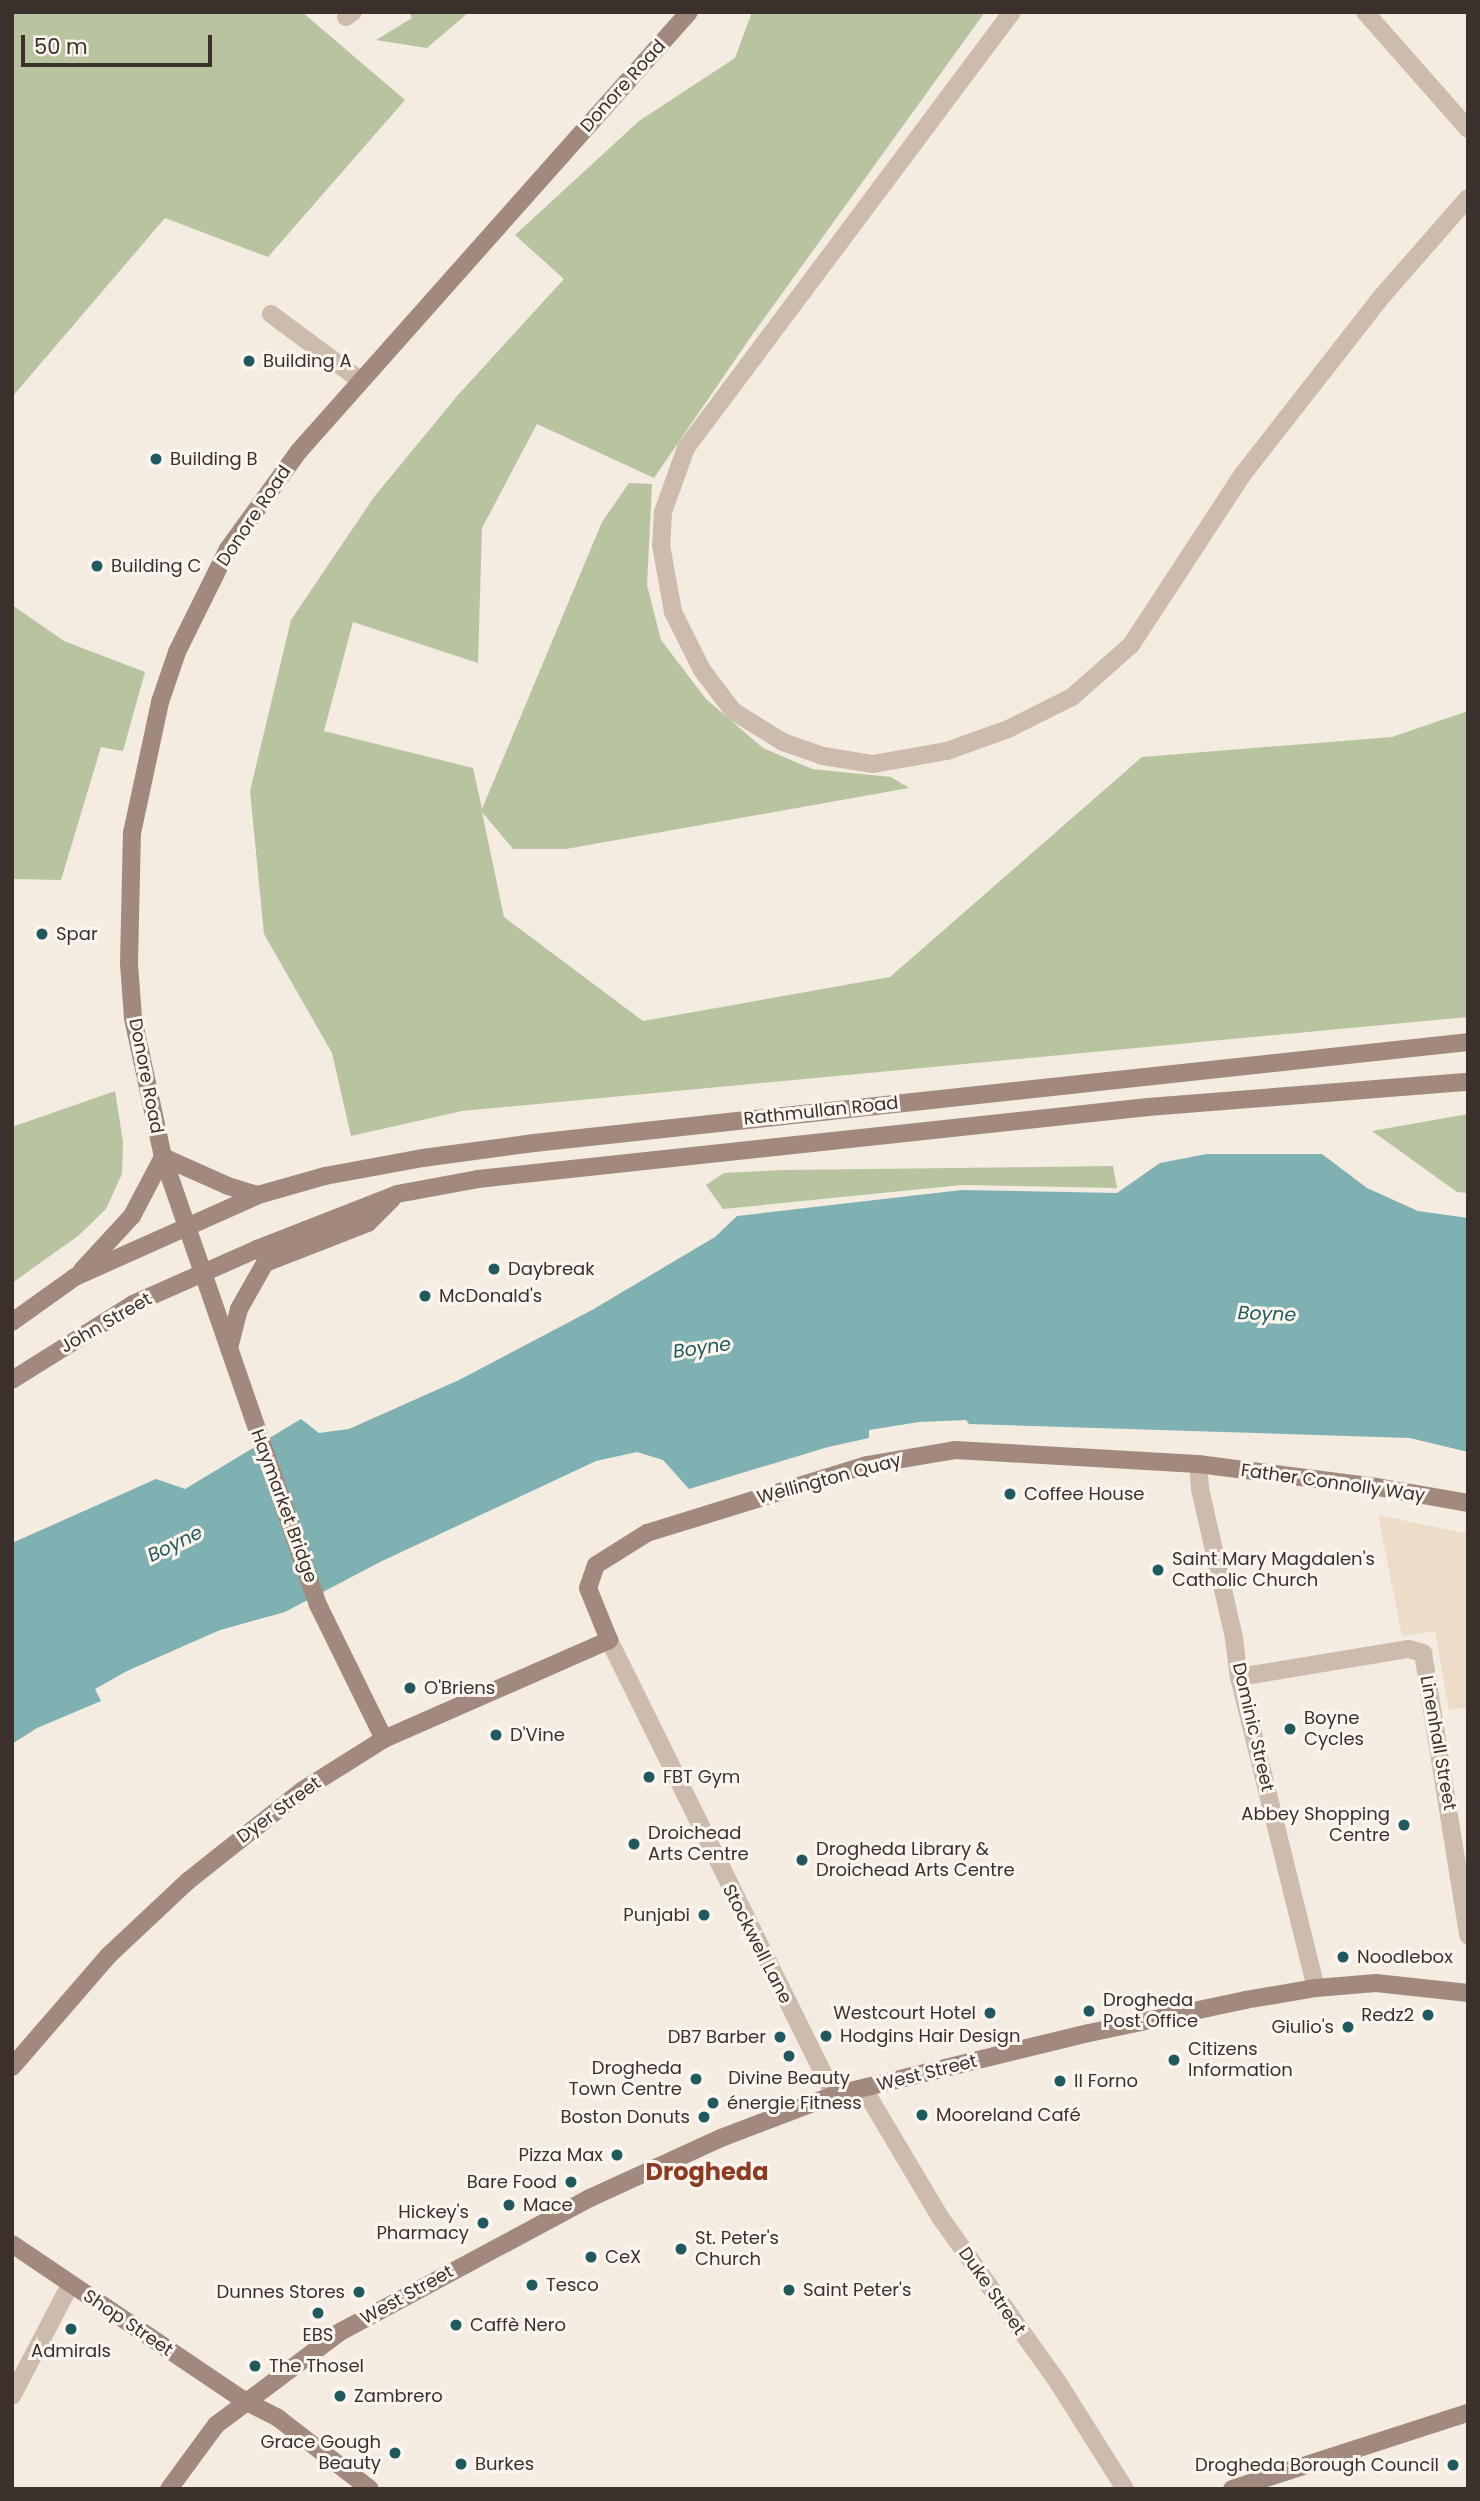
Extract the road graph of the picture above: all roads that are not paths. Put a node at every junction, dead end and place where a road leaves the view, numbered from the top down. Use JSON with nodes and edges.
{"nodes":[{"id":1,"x":689,"y":12,"type":"edge"},
{"id":2,"x":1012,"y":12,"type":"edge"},
{"id":3,"x":1365,"y":12,"type":"edge"},
{"id":4,"x":1468,"y":130,"type":"edge"},
{"id":5,"x":1468,"y":198,"type":"edge"},
{"id":6,"x":271,"y":314,"type":"dead end"},
{"id":7,"x":360,"y":380,"type":"junction"},
{"id":8,"x":1468,"y":1042,"type":"edge"},
{"id":9,"x":1468,"y":1082,"type":"edge"},
{"id":10,"x":163,"y":1157,"type":"junction"},
{"id":11,"x":397,"y":1194,"type":"junction"},
{"id":12,"x":258,"y":1195,"type":"junction"},
{"id":13,"x":185,"y":1226,"type":"junction"},
{"id":14,"x":202,"y":1272,"type":"junction"},
{"id":15,"x":75,"y":1278,"type":"junction"},
{"id":16,"x":12,"y":1322,"type":"edge"},
{"id":17,"x":229,"y":1349,"type":"junction"},
{"id":18,"x":12,"y":1380,"type":"edge"},
{"id":19,"x":1198,"y":1464,"type":"junction"},
{"id":20,"x":1468,"y":1503,"type":"edge"},
{"id":21,"x":609,"y":1640,"type":"junction"},
{"id":22,"x":1239,"y":1676,"type":"junction"},
{"id":23,"x":384,"y":1740,"type":"junction"},
{"id":24,"x":1468,"y":1935,"type":"edge"},
{"id":25,"x":1316,"y":1988,"type":"junction"},
{"id":26,"x":1468,"y":1993,"type":"edge"},
{"id":27,"x":12,"y":2067,"type":"edge"},
{"id":28,"x":864,"y":2089,"type":"junction"},
{"id":29,"x":834,"y":2095,"type":"junction"},
{"id":30,"x":12,"y":2244,"type":"edge"},
{"id":31,"x":70,"y":2285,"type":"junction"},
{"id":32,"x":12,"y":2396,"type":"edge"},
{"id":33,"x":245,"y":2400,"type":"junction"},
{"id":34,"x":1468,"y":2413,"type":"edge"},
{"id":35,"x":169,"y":2489,"type":"edge"},
{"id":36,"x":370,"y":2489,"type":"edge"},
{"id":37,"x":1125,"y":2489,"type":"edge"},
{"id":38,"x":1232,"y":2489,"type":"edge"}],
"edges":[{"from":1,"to":7,"type":"main road","name":"Donore Road"},
{"from":2,"to":5,"type":"street"},
{"from":3,"to":4,"type":"street"},
{"from":6,"to":7,"type":"street"},
{"from":7,"to":10,"type":"main road","name":"Donore Road"},
{"from":8,"to":12,"type":"main road","name":"Rathmullan Road"},
{"from":9,"to":11,"type":"main road","name":"Rathmullan Road"},
{"from":10,"to":12,"type":"main road"},
{"from":10,"to":13,"type":"main road","name":"Donore Road"},
{"from":10,"to":15,"type":"main road"},
{"from":11,"to":14,"type":"main road","name":"Rathmullan Road"},
{"from":11,"to":17,"type":"main road"},
{"from":12,"to":13,"type":"main road","name":"Rathmullan Road"},
{"from":13,"to":14,"type":"main road","name":"Donore Road"},
{"from":13,"to":15,"type":"main road"},
{"from":14,"to":17,"type":"main road","name":"Donore Road"},
{"from":14,"to":18,"type":"main road","name":"John Street"},
{"from":15,"to":16,"type":"main road"},
{"from":17,"to":23,"type":"main road","name":"Haymarket Bridge"},
{"from":19,"to":20,"type":"main road","name":"Father Connolly Way"},
{"from":19,"to":21,"type":"main road","name":"Wellington Quay"},
{"from":19,"to":22,"type":"street","name":"Dominic Street"},
{"from":21,"to":23,"type":"main road","name":"Dyer Street"},
{"from":21,"to":29,"type":"street","name":"Stockwell Lane"},
{"from":22,"to":24,"type":"street","name":"Linenhall Street"},
{"from":22,"to":25,"type":"street","name":"Dominic Street"},
{"from":23,"to":27,"type":"main road","name":"Dyer Street"},
{"from":25,"to":26,"type":"main road","name":"West Street"},
{"from":25,"to":28,"type":"main road","name":"West Street"},
{"from":28,"to":29,"type":"main road","name":"West Street"},
{"from":28,"to":37,"type":"street","name":"Duke Street"},
{"from":29,"to":33,"type":"main road","name":"West Street"},
{"from":30,"to":31,"type":"main road","name":"Shop Street"},
{"from":31,"to":32,"type":"street"},
{"from":31,"to":33,"type":"main road","name":"Shop Street"},
{"from":33,"to":35,"type":"main road","name":"West Street"},
{"from":33,"to":36,"type":"main road","name":"Shop Street"},
{"from":34,"to":38,"type":"main road"}]}
